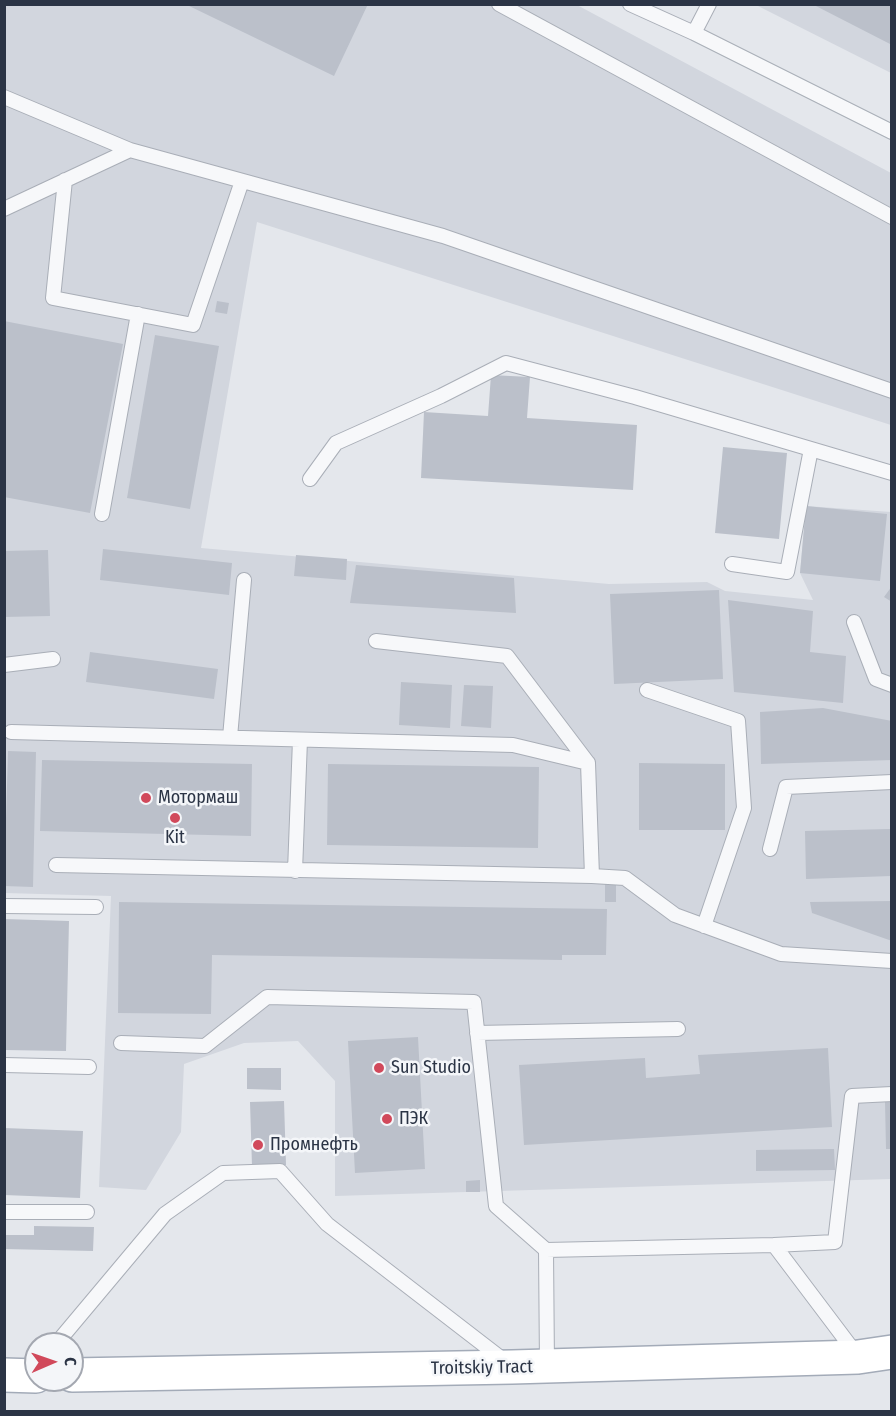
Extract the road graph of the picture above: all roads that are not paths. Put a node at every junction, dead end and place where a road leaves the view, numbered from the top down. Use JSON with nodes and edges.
{"nodes":[{"id":1,"x":499,"y":4,"type":"edge"},
{"id":2,"x":630,"y":4,"type":"edge"},
{"id":3,"x":706,"y":6,"type":"edge"},
{"id":4,"x":694,"y":33,"type":"junction"},
{"id":5,"x":4,"y":97,"type":"edge"},
{"id":6,"x":891,"y":132,"type":"edge"},
{"id":7,"x":130,"y":150,"type":"junction"},
{"id":8,"x":65,"y":180,"type":"junction"},
{"id":9,"x":242,"y":181,"type":"junction"},
{"id":10,"x":4,"y":209,"type":"edge"},
{"id":11,"x":891,"y":217,"type":"edge"},
{"id":12,"x":138,"y":314,"type":"junction"},
{"id":13,"x":891,"y":391,"type":"edge"},
{"id":14,"x":811,"y":449,"type":"junction"},
{"id":15,"x":891,"y":473,"type":"edge"},
{"id":16,"x":310,"y":479,"type":"dead end"},
{"id":17,"x":102,"y":514,"type":"dead end"},
{"id":18,"x":732,"y":564,"type":"dead end"},
{"id":19,"x":244,"y":580,"type":"dead end"},
{"id":20,"x":854,"y":622,"type":"dead end"},
{"id":21,"x":376,"y":641,"type":"dead end"},
{"id":22,"x":53,"y":659,"type":"dead end"},
{"id":23,"x":4,"y":665,"type":"edge"},
{"id":24,"x":891,"y":686,"type":"edge"},
{"id":25,"x":647,"y":690,"type":"dead end"},
{"id":26,"x":11,"y":732,"type":"dead end"},
{"id":27,"x":230,"y":737,"type":"junction"},
{"id":28,"x":300,"y":740,"type":"junction"},
{"id":29,"x":588,"y":763,"type":"junction"},
{"id":30,"x":891,"y":782,"type":"edge"},
{"id":31,"x":770,"y":849,"type":"dead end"},
{"id":32,"x":56,"y":865,"type":"dead end"},
{"id":33,"x":296,"y":871,"type":"junction"},
{"id":34,"x":592,"y":876,"type":"junction"},
{"id":35,"x":4,"y":906,"type":"edge"},
{"id":36,"x":96,"y":907,"type":"dead end"},
{"id":37,"x":704,"y":926,"type":"junction"},
{"id":38,"x":891,"y":961,"type":"edge"},
{"id":39,"x":678,"y":1029,"type":"dead end"},
{"id":40,"x":477,"y":1033,"type":"junction"},
{"id":41,"x":121,"y":1043,"type":"dead end"},
{"id":42,"x":4,"y":1065,"type":"edge"},
{"id":43,"x":89,"y":1067,"type":"dead end"},
{"id":44,"x":891,"y":1094,"type":"edge"},
{"id":45,"x":4,"y":1212,"type":"edge"},
{"id":46,"x":87,"y":1212,"type":"dead end"},
{"id":47,"x":774,"y":1245,"type":"junction"},
{"id":48,"x":546,"y":1250,"type":"junction"},
{"id":49,"x":66,"y":1332,"type":"edge"},
{"id":50,"x":891,"y":1352,"type":"edge"},
{"id":51,"x":858,"y":1357,"type":"junction"},
{"id":52,"x":547,"y":1366,"type":"junction"},
{"id":53,"x":513,"y":1367,"type":"junction"},
{"id":54,"x":84,"y":1375,"type":"edge"}],
"edges":[{"from":1,"to":11,"type":"lane"},
{"from":2,"to":4,"type":"lane"},
{"from":3,"to":4,"type":"lane"},
{"from":4,"to":6,"type":"lane"},
{"from":5,"to":7,"type":"lane"},
{"from":7,"to":8,"type":"lane"},
{"from":7,"to":9,"type":"lane"},
{"from":8,"to":10,"type":"lane"},
{"from":8,"to":12,"type":"lane"},
{"from":9,"to":12,"type":"lane"},
{"from":9,"to":13,"type":"lane"},
{"from":12,"to":17,"type":"lane"},
{"from":14,"to":15,"type":"lane"},
{"from":14,"to":16,"type":"lane"},
{"from":14,"to":18,"type":"lane"},
{"from":19,"to":27,"type":"lane"},
{"from":20,"to":24,"type":"lane"},
{"from":21,"to":29,"type":"lane"},
{"from":22,"to":23,"type":"lane"},
{"from":25,"to":37,"type":"lane"},
{"from":26,"to":27,"type":"lane"},
{"from":27,"to":28,"type":"lane"},
{"from":28,"to":29,"type":"lane"},
{"from":28,"to":33,"type":"lane"},
{"from":29,"to":34,"type":"lane"},
{"from":30,"to":31,"type":"lane"},
{"from":32,"to":33,"type":"lane"},
{"from":33,"to":34,"type":"lane"},
{"from":34,"to":37,"type":"lane"},
{"from":35,"to":36,"type":"lane"},
{"from":37,"to":38,"type":"lane"},
{"from":39,"to":40,"type":"lane"},
{"from":40,"to":41,"type":"lane"},
{"from":40,"to":48,"type":"lane"},
{"from":42,"to":43,"type":"lane"},
{"from":44,"to":47,"type":"lane"},
{"from":45,"to":46,"type":"lane"},
{"from":47,"to":48,"type":"lane"},
{"from":47,"to":51,"type":"lane"},
{"from":48,"to":52,"type":"lane"},
{"from":49,"to":53,"type":"lane"},
{"from":50,"to":51,"type":"main road","name":"Troitskiy Tract"},
{"from":51,"to":52,"type":"main road","name":"Troitskiy Tract"},
{"from":52,"to":53,"type":"main road","name":"Troitskiy Tract"},
{"from":53,"to":54,"type":"main road","name":"Troitskiy Tract"}]}
